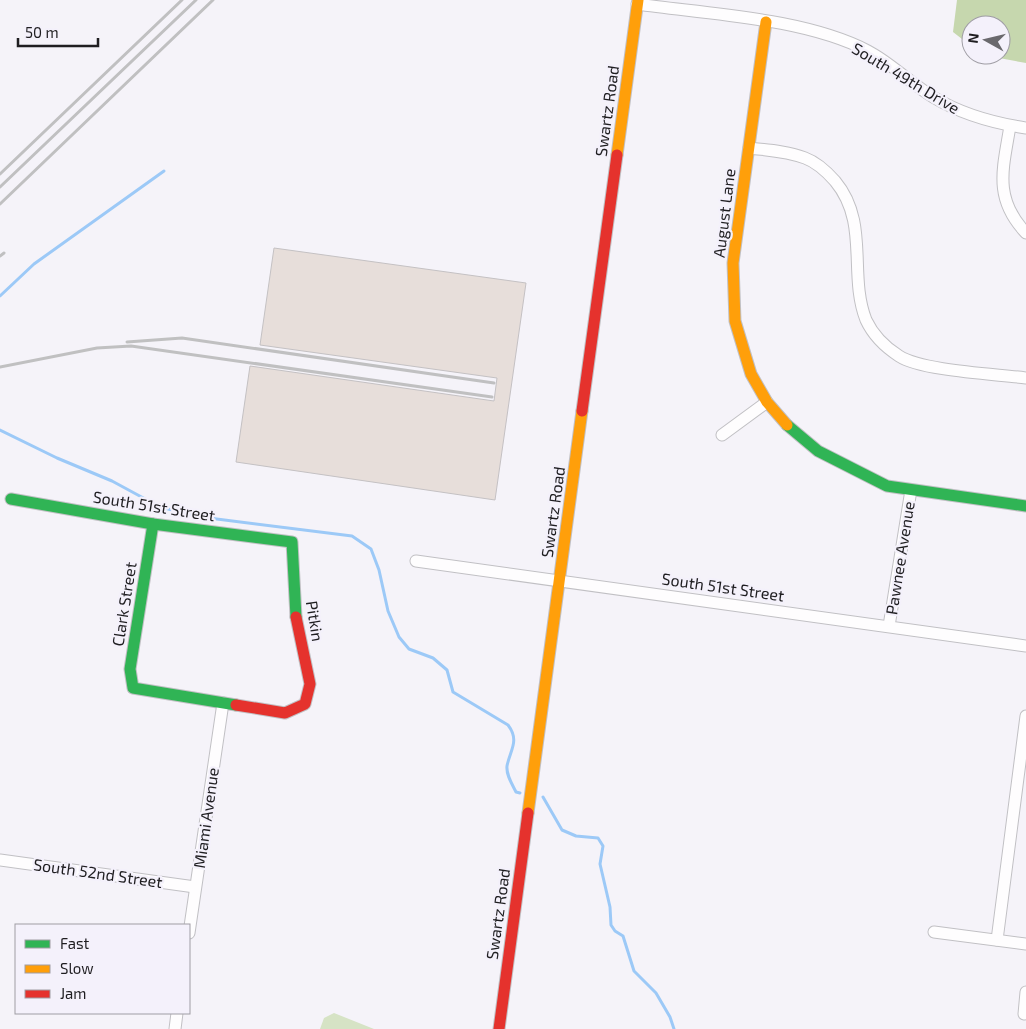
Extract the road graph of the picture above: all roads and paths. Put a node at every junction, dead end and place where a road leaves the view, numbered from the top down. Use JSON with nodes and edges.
{"nodes":[{"id":1,"x":638,"y":2,"type":"edge"},
{"id":2,"x":766,"y":22,"type":"junction"},
{"id":3,"x":1010,"y":126,"type":"junction"},
{"id":4,"x":1026,"y":128,"type":"edge"},
{"id":5,"x":749,"y":148,"type":"junction"},
{"id":6,"x":1026,"y":233,"type":"edge"},
{"id":7,"x":1026,"y":378,"type":"edge"},
{"id":8,"x":767,"y":402,"type":"junction"},
{"id":9,"x":722,"y":435,"type":"dead end"},
{"id":10,"x":912,"y":490,"type":"junction"},
{"id":11,"x":11,"y":499,"type":"dead end"},
{"id":12,"x":1026,"y":506,"type":"edge"},
{"id":13,"x":153,"y":524,"type":"junction"},
{"id":14,"x":292,"y":542,"type":"joint"},
{"id":15,"x":416,"y":560,"type":"dead end"},
{"id":16,"x":560,"y":581,"type":"junction"},
{"id":17,"x":889,"y":626,"type":"junction"},
{"id":18,"x":1026,"y":646,"type":"edge"},
{"id":19,"x":223,"y":703,"type":"junction"},
{"id":20,"x":1026,"y":716,"type":"edge"},
{"id":21,"x":0,"y":860,"type":"edge"},
{"id":22,"x":195,"y":887,"type":"junction"},
{"id":23,"x":190,"y":925,"type":"edge"},
{"id":24,"x":934,"y":932,"type":"dead end"},
{"id":25,"x":997,"y":940,"type":"junction"},
{"id":26,"x":1026,"y":944,"type":"edge"},
{"id":27,"x":1026,"y":992,"type":"edge"},
{"id":28,"x":177,"y":1014,"type":"edge"},
{"id":29,"x":1024,"y":1014,"type":"dead end"},
{"id":30,"x":175,"y":1029,"type":"edge"},
{"id":31,"x":499,"y":1029,"type":"edge"}],
"edges":[{"from":1,"to":2,"type":"street","name":"South 49th Drive"},
{"from":1,"to":16,"type":"street","name":"Swartz Road"},
{"from":2,"to":3,"type":"street","name":"South 49th Drive"},
{"from":2,"to":5,"type":"street","name":"August Lane"},
{"from":3,"to":4,"type":"street","name":"South 49th Drive"},
{"from":3,"to":6,"type":"street"},
{"from":5,"to":7,"type":"street"},
{"from":5,"to":8,"type":"street","name":"August Lane"},
{"from":8,"to":9,"type":"street"},
{"from":8,"to":10,"type":"street","name":"August Lane"},
{"from":10,"to":12,"type":"street","name":"August Lane"},
{"from":10,"to":17,"type":"street","name":"Pawnee Avenue"},
{"from":11,"to":13,"type":"street","name":"South 51st Street"},
{"from":13,"to":14,"type":"street","name":"South 51st Street"},
{"from":13,"to":19,"type":"street","name":"Clark Street"},
{"from":14,"to":19,"type":"street","name":"Pitkin"},
{"from":15,"to":16,"type":"street","name":"South 51st Street"},
{"from":16,"to":17,"type":"street","name":"South 51st Street"},
{"from":16,"to":31,"type":"street","name":"Swartz Road"},
{"from":17,"to":18,"type":"street","name":"South 51st Street"},
{"from":19,"to":22,"type":"street","name":"Miami Avenue"},
{"from":20,"to":25,"type":"street"},
{"from":21,"to":22,"type":"street","name":"South 52nd Street"},
{"from":22,"to":23,"type":"street","name":"Miami Avenue"},
{"from":24,"to":25,"type":"street"},
{"from":25,"to":26,"type":"street"},
{"from":27,"to":29,"type":"street"},
{"from":28,"to":30,"type":"street"}]}
